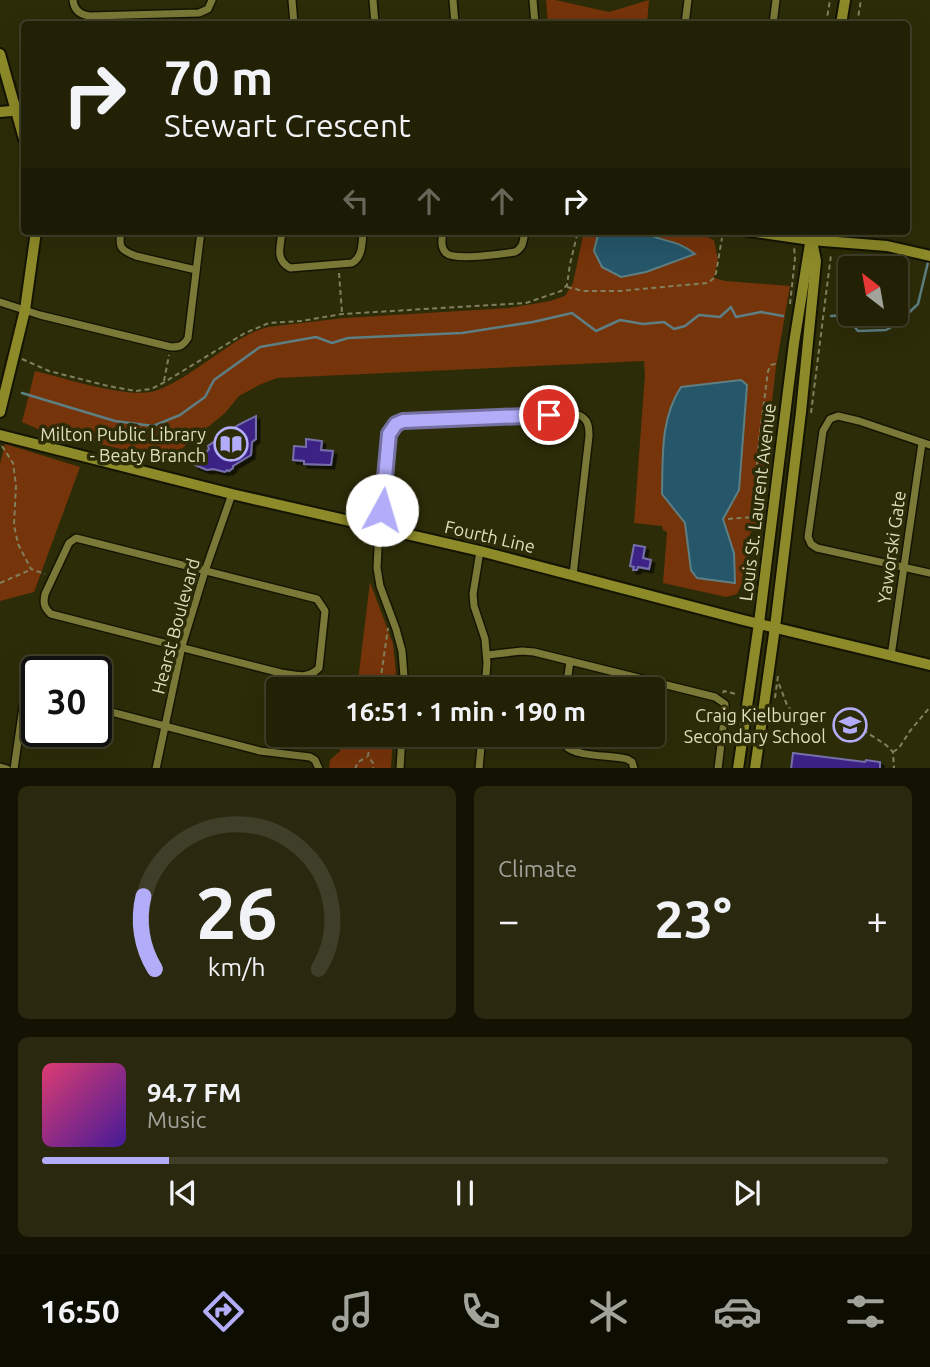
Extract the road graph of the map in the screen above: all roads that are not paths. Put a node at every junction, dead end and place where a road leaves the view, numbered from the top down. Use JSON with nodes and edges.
{"nodes":[{"id":1,"x":73,"y":0,"type":"edge"},
{"id":2,"x":212,"y":0,"type":"edge"},
{"id":3,"x":292,"y":0,"type":"edge"},
{"id":4,"x":373,"y":0,"type":"edge"},
{"id":5,"x":453,"y":0,"type":"edge"},
{"id":6,"x":533,"y":0,"type":"edge"},
{"id":7,"x":688,"y":0,"type":"edge"},
{"id":8,"x":776,"y":0,"type":"edge"},
{"id":9,"x":845,"y":0,"type":"edge"},
{"id":10,"x":294,"y":21,"type":"edge"},
{"id":11,"x":375,"y":21,"type":"edge"},
{"id":12,"x":455,"y":21,"type":"edge"},
{"id":13,"x":535,"y":21,"type":"edge"},
{"id":14,"x":685,"y":21,"type":"edge"},
{"id":15,"x":773,"y":21,"type":"edge"},
{"id":16,"x":842,"y":21,"type":"edge"},
{"id":17,"x":0,"y":54,"type":"edge"},
{"id":18,"x":21,"y":111,"type":"edge"},
{"id":19,"x":0,"y":112,"type":"edge"},
{"id":20,"x":35,"y":235,"type":"edge"},
{"id":21,"x":120,"y":235,"type":"edge"},
{"id":22,"x":200,"y":235,"type":"edge"},
{"id":23,"x":282,"y":235,"type":"edge"},
{"id":24,"x":363,"y":235,"type":"edge"},
{"id":25,"x":443,"y":235,"type":"edge"},
{"id":26,"x":524,"y":235,"type":"edge"},
{"id":27,"x":812,"y":235,"type":"edge"},
{"id":28,"x":930,"y":256,"type":"edge"},
{"id":29,"x":196,"y":270,"type":"junction"},
{"id":30,"x":0,"y":302,"type":"edge"},
{"id":31,"x":26,"y":310,"type":"junction"},
{"id":32,"x":0,"y":412,"type":"edge"},
{"id":33,"x":0,"y":435,"type":"edge"},
{"id":34,"x":926,"y":444,"type":"edge"},
{"id":35,"x":232,"y":494,"type":"junction"},
{"id":36,"x":379,"y":528,"type":"junction"},
{"id":37,"x":480,"y":551,"type":"junction"},
{"id":38,"x":904,"y":567,"type":"junction"},
{"id":39,"x":205,"y":571,"type":"junction"},
{"id":40,"x":930,"y":573,"type":"edge"},
{"id":41,"x":573,"y":575,"type":"junction"},
{"id":42,"x":760,"y":623,"type":"junction"},
{"id":43,"x":775,"y":627,"type":"junction"},
{"id":44,"x":183,"y":646,"type":"junction"},
{"id":45,"x":487,"y":655,"type":"junction"},
{"id":46,"x":891,"y":656,"type":"junction"},
{"id":47,"x":570,"y":661,"type":"junction"},
{"id":48,"x":930,"y":665,"type":"edge"},
{"id":49,"x":404,"y":677,"type":"edge"},
{"id":50,"x":486,"y":677,"type":"edge"},
{"id":51,"x":568,"y":677,"type":"edge"},
{"id":52,"x":112,"y":712,"type":"edge"},
{"id":53,"x":21,"y":721,"type":"edge"},
{"id":54,"x":165,"y":726,"type":"junction"},
{"id":55,"x":401,"y":747,"type":"edge"},
{"id":56,"x":481,"y":747,"type":"edge"},
{"id":57,"x":567,"y":747,"type":"edge"},
{"id":58,"x":0,"y":767,"type":"edge"},
{"id":59,"x":7,"y":768,"type":"edge"},
{"id":60,"x":14,"y":768,"type":"edge"},
{"id":61,"x":156,"y":768,"type":"edge"},
{"id":62,"x":318,"y":768,"type":"edge"},
{"id":63,"x":400,"y":768,"type":"edge"},
{"id":64,"x":480,"y":768,"type":"edge"},
{"id":65,"x":634,"y":768,"type":"edge"},
{"id":66,"x":718,"y":768,"type":"edge"},
{"id":67,"x":738,"y":768,"type":"edge"},
{"id":68,"x":755,"y":768,"type":"edge"}],
"edges":[{"from":1,"to":2,"type":"street"},
{"from":3,"to":10,"type":"street"},
{"from":4,"to":11,"type":"street"},
{"from":5,"to":12,"type":"street"},
{"from":6,"to":13,"type":"street"},
{"from":7,"to":14,"type":"street"},
{"from":8,"to":15,"type":"street"},
{"from":9,"to":16,"type":"main road"},
{"from":17,"to":18,"type":"main road"},
{"from":18,"to":19,"type":"main road"},
{"from":20,"to":31,"type":"main road"},
{"from":21,"to":29,"type":"street"},
{"from":22,"to":29,"type":"street"},
{"from":23,"to":24,"type":"street"},
{"from":25,"to":26,"type":"street"},
{"from":27,"to":28,"type":"main road"},
{"from":27,"to":42,"type":"main road","name":"Louis St. Laurent Avenue"},
{"from":27,"to":43,"type":"main road","name":"Louis St. Laurent Avenue"},
{"from":29,"to":31,"type":"street"},
{"from":30,"to":31,"type":"street"},
{"from":31,"to":32,"type":"main road"},
{"from":33,"to":35,"type":"main road","name":"Fourth Line"},
{"from":34,"to":38,"type":"street","name":"Yaworski Gate"},
{"from":34,"to":38,"type":"street"},
{"from":35,"to":36,"type":"main road","name":"Fourth Line"},
{"from":35,"to":39,"type":"street","name":"Hearst Boulevard"},
{"from":36,"to":37,"type":"main road","name":"Fourth Line"},
{"from":36,"to":41,"type":"street"},
{"from":36,"to":49,"type":"street"},
{"from":37,"to":41,"type":"main road","name":"Fourth Line"},
{"from":37,"to":45,"type":"street"},
{"from":38,"to":40,"type":"street"},
{"from":38,"to":46,"type":"street","name":"Yaworski Gate"},
{"from":39,"to":44,"type":"street","name":"Hearst Boulevard"},
{"from":39,"to":44,"type":"street"},
{"from":39,"to":44,"type":"street"},
{"from":41,"to":42,"type":"main road","name":"Fourth Line"},
{"from":42,"to":43,"type":"main road","name":"Fourth Line"},
{"from":42,"to":67,"type":"main road","name":"Louis St. Laurent Avenue"},
{"from":43,"to":46,"type":"main road","name":"Fourth Line"},
{"from":43,"to":68,"type":"main road","name":"Louis St. Laurent Avenue"},
{"from":44,"to":54,"type":"street","name":"Hearst Boulevard"},
{"from":45,"to":47,"type":"street"},
{"from":45,"to":50,"type":"street"},
{"from":46,"to":48,"type":"main road","name":"Fourth Line"},
{"from":47,"to":51,"type":"street"},
{"from":47,"to":66,"type":"street"},
{"from":52,"to":54,"type":"street"},
{"from":53,"to":60,"type":"street"},
{"from":54,"to":61,"type":"street","name":"Hearst Boulevard"},
{"from":54,"to":62,"type":"street"},
{"from":55,"to":63,"type":"street"},
{"from":56,"to":64,"type":"street"},
{"from":57,"to":65,"type":"street"},
{"from":58,"to":59,"type":"street"}]}
